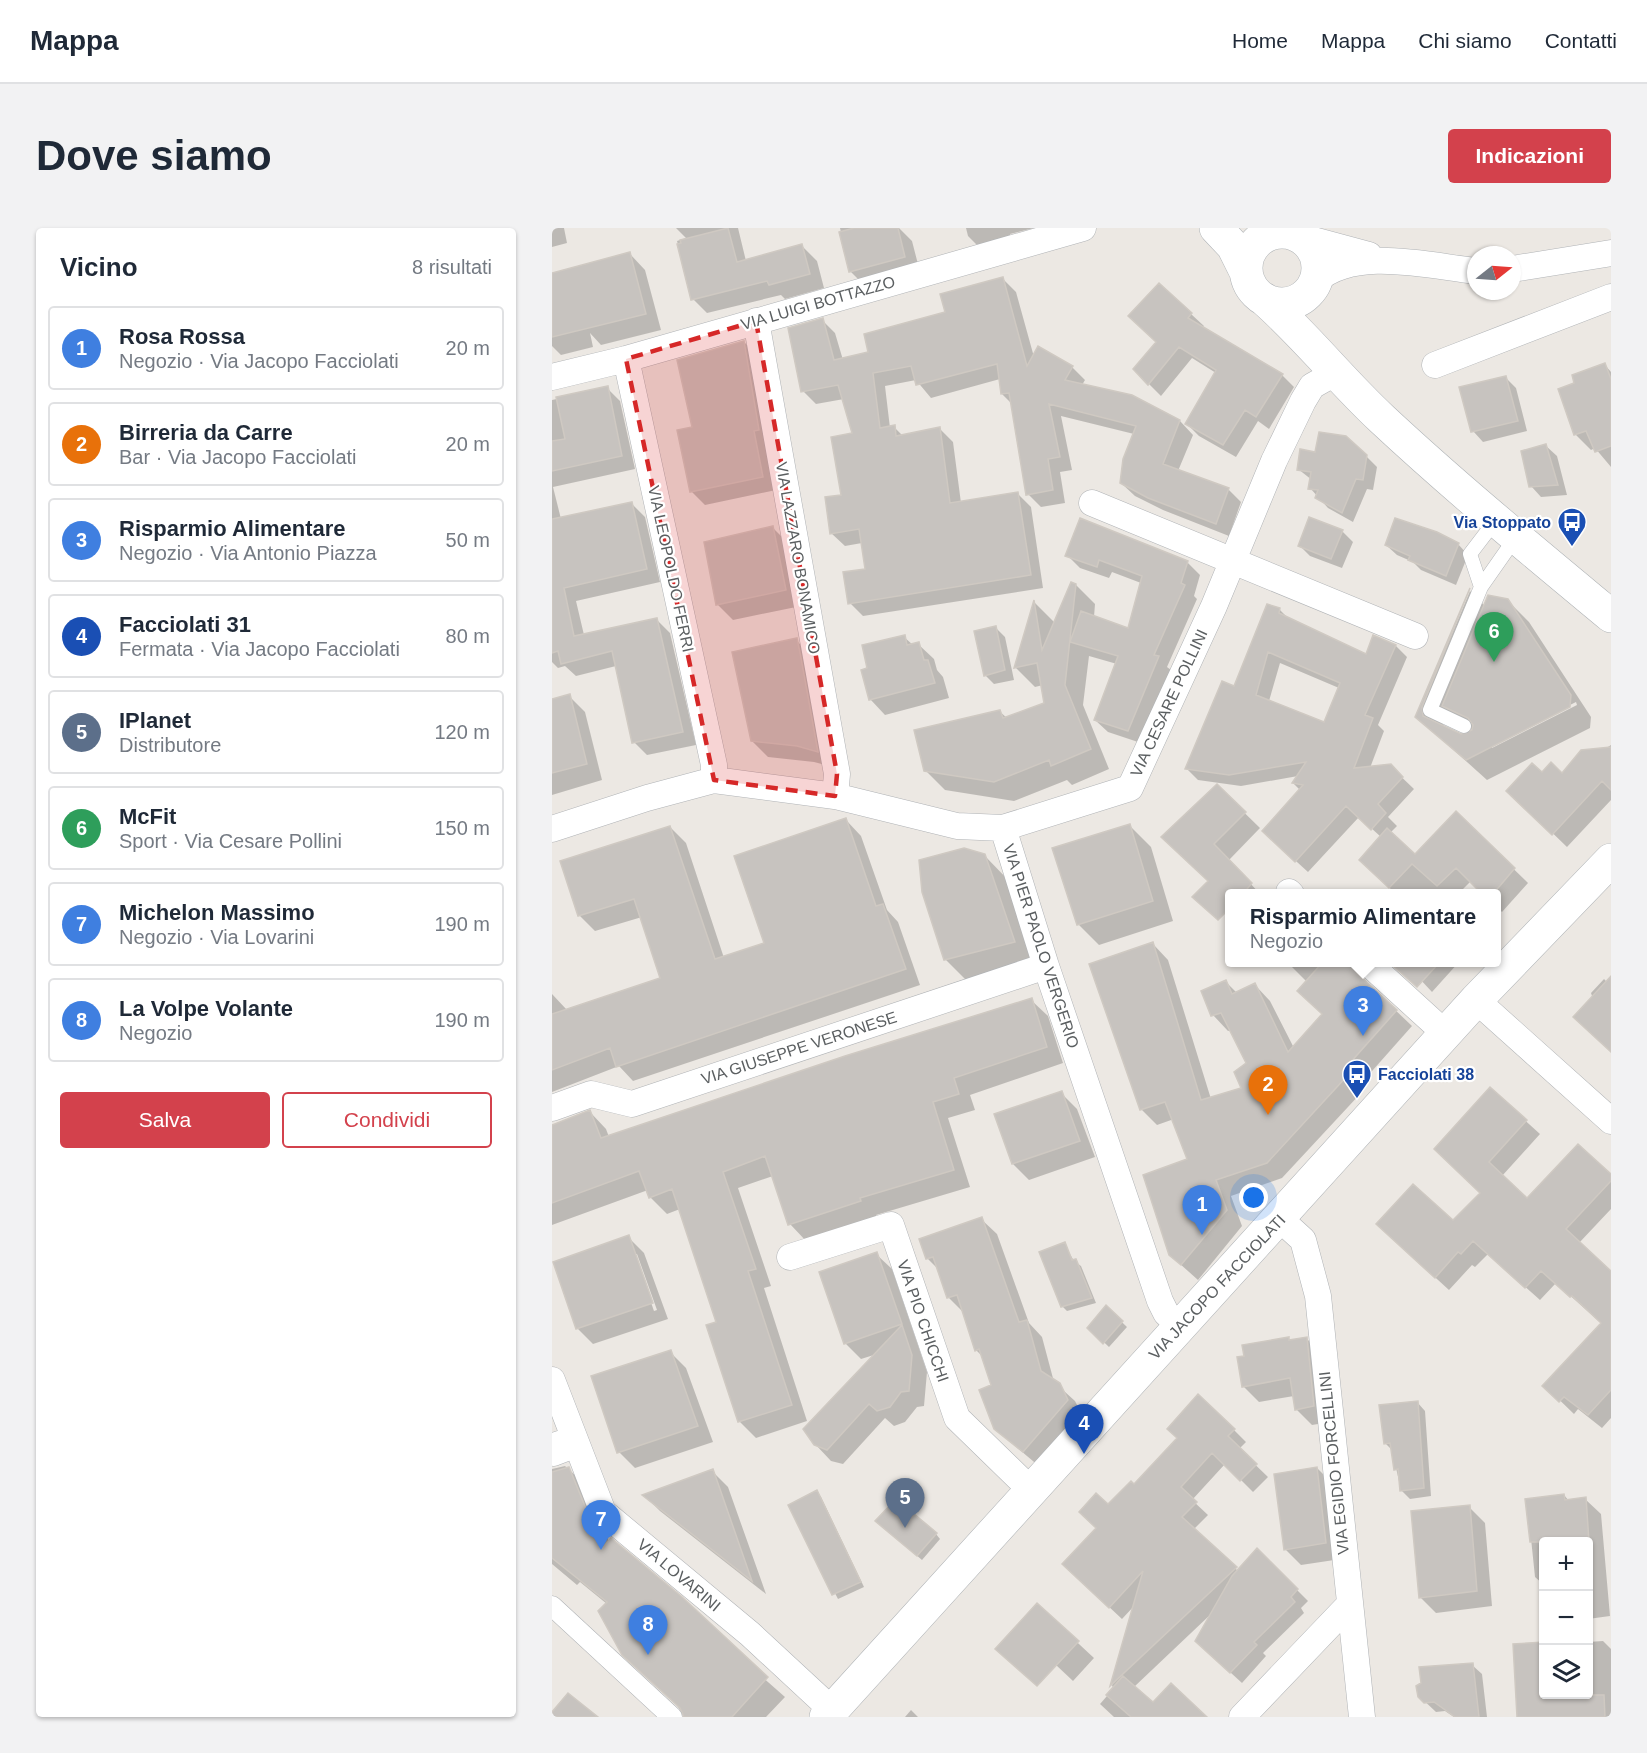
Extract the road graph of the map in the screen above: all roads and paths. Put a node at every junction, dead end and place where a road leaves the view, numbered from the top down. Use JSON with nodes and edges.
{"nodes":[{"id":1,"x":1083,"y":228,"type":"edge"},
{"id":2,"x":1216,"y":228,"type":"edge"},
{"id":3,"x":1278,"y":232,"type":"edge"},
{"id":4,"x":1611,"y":253,"type":"edge"},
{"id":5,"x":1410,"y":264,"type":"junction"},
{"id":6,"x":1521,"y":268,"type":"edge"},
{"id":7,"x":1467,"y":271,"type":"edge"},
{"id":8,"x":1315,"y":284,"type":"junction"},
{"id":9,"x":1255,"y":286,"type":"junction"},
{"id":10,"x":1611,"y":297,"type":"edge"},
{"id":11,"x":756,"y":321,"type":"junction"},
{"id":12,"x":626,"y":359,"type":"junction"},
{"id":13,"x":1435,"y":365,"type":"dead end"},
{"id":14,"x":1330,"y":366,"type":"junction"},
{"id":15,"x":552,"y":377,"type":"edge"},
{"id":16,"x":1092,"y":503,"type":"dead end"},
{"id":17,"x":1506,"y":529,"type":"junction"},
{"id":18,"x":1232,"y":563,"type":"junction"},
{"id":19,"x":1481,"y":587,"type":"junction"},
{"id":20,"x":1611,"y":616,"type":"edge"},
{"id":21,"x":1415,"y":636,"type":"dead end"},
{"id":22,"x":1464,"y":726,"type":"dead end"},
{"id":23,"x":714,"y":780,"type":"junction"},
{"id":24,"x":835,"y":796,"type":"junction"},
{"id":25,"x":1003,"y":828,"type":"junction"},
{"id":26,"x":552,"y":830,"type":"edge"},
{"id":27,"x":1611,"y":860,"type":"edge"},
{"id":28,"x":1046,"y":966,"type":"junction"},
{"id":29,"x":1371,"y":967,"type":"edge"},
{"id":30,"x":1476,"y":1000,"type":"junction"},
{"id":31,"x":1446,"y":1034,"type":"junction"},
{"id":32,"x":552,"y":1108,"type":"edge"},
{"id":33,"x":1611,"y":1121,"type":"edge"},
{"id":34,"x":1280,"y":1219,"type":"junction"},
{"id":35,"x":790,"y":1257,"type":"dead end"},
{"id":36,"x":1180,"y":1326,"type":"junction"},
{"id":37,"x":552,"y":1380,"type":"edge"},
{"id":38,"x":565,"y":1447,"type":"edge"},
{"id":39,"x":1031,"y":1490,"type":"junction"},
{"id":40,"x":552,"y":1606,"type":"edge"},
{"id":41,"x":1348,"y":1606,"type":"junction"},
{"id":42,"x":829,"y":1713,"type":"edge"},
{"id":43,"x":672,"y":1717,"type":"edge"},
{"id":44,"x":1242,"y":1717,"type":"edge"},
{"id":45,"x":1362,"y":1717,"type":"edge"}],
"edges":[{"from":1,"to":11,"type":"street","name":"VIA LUIGI BOTTAZZO"},
{"from":2,"to":9,"type":"main road"},
{"from":3,"to":5,"type":"street"},
{"from":3,"to":8,"type":"main road"},
{"from":3,"to":9,"type":"main road"},
{"from":4,"to":6,"type":"street"},
{"from":5,"to":7,"type":"street"},
{"from":5,"to":8,"type":"street"},
{"from":8,"to":9,"type":"main road"},
{"from":8,"to":14,"type":"main road"},
{"from":9,"to":14,"type":"main road"},
{"from":10,"to":13,"type":"street"},
{"from":11,"to":12,"type":"street","name":"VIA LUIGI BOTTAZZO"},
{"from":11,"to":24,"type":"street","name":"VIA LAZZARO BONAMICO"},
{"from":12,"to":15,"type":"street","name":"VIA LUIGI BOTTAZZO"},
{"from":12,"to":23,"type":"street","name":"VIA LEOPOLDO FERRI"},
{"from":14,"to":17,"type":"main road"},
{"from":14,"to":18,"type":"street","name":"VIA CESARE POLLINI"},
{"from":16,"to":18,"type":"street"},
{"from":17,"to":19,"type":"lane"},
{"from":17,"to":19,"type":"lane"},
{"from":17,"to":20,"type":"main road"},
{"from":18,"to":21,"type":"street"},
{"from":18,"to":25,"type":"street","name":"VIA CESARE POLLINI"},
{"from":19,"to":22,"type":"lane"},
{"from":23,"to":24,"type":"street","name":"VIA PIER PAOLO VERGERIO"},
{"from":23,"to":26,"type":"street","name":"VIA PIER PAOLO VERGERIO"},
{"from":24,"to":25,"type":"street","name":"VIA PIER PAOLO VERGERIO"},
{"from":25,"to":28,"type":"street","name":"VIA PIER PAOLO VERGERIO"},
{"from":27,"to":30,"type":"main road","name":"VIA JACOPO FACCIOLATI"},
{"from":28,"to":32,"type":"street","name":"VIA GIUSEPPE VERONESE"},
{"from":28,"to":36,"type":"street","name":"VIA PIER PAOLO VERGERIO"},
{"from":29,"to":31,"type":"street"},
{"from":30,"to":31,"type":"main road","name":"VIA JACOPO FACCIOLATI"},
{"from":30,"to":33,"type":"street"},
{"from":31,"to":34,"type":"main road","name":"VIA JACOPO FACCIOLATI"},
{"from":34,"to":36,"type":"main road","name":"VIA JACOPO FACCIOLATI"},
{"from":34,"to":41,"type":"street","name":"VIA EGIDIO FORCELLINI"},
{"from":35,"to":39,"type":"street","name":"VIA PIO CHICCHI"},
{"from":36,"to":39,"type":"main road","name":"VIA JACOPO FACCIOLATI"},
{"from":37,"to":38,"type":"street","name":"VIA LOVARINI"},
{"from":38,"to":42,"type":"street","name":"VIA LOVARINI"},
{"from":39,"to":42,"type":"main road","name":"VIA JACOPO FACCIOLATI"},
{"from":40,"to":43,"type":"street"},
{"from":41,"to":44,"type":"street"},
{"from":41,"to":45,"type":"street","name":"VIA EGIDIO FORCELLINI"}]}
